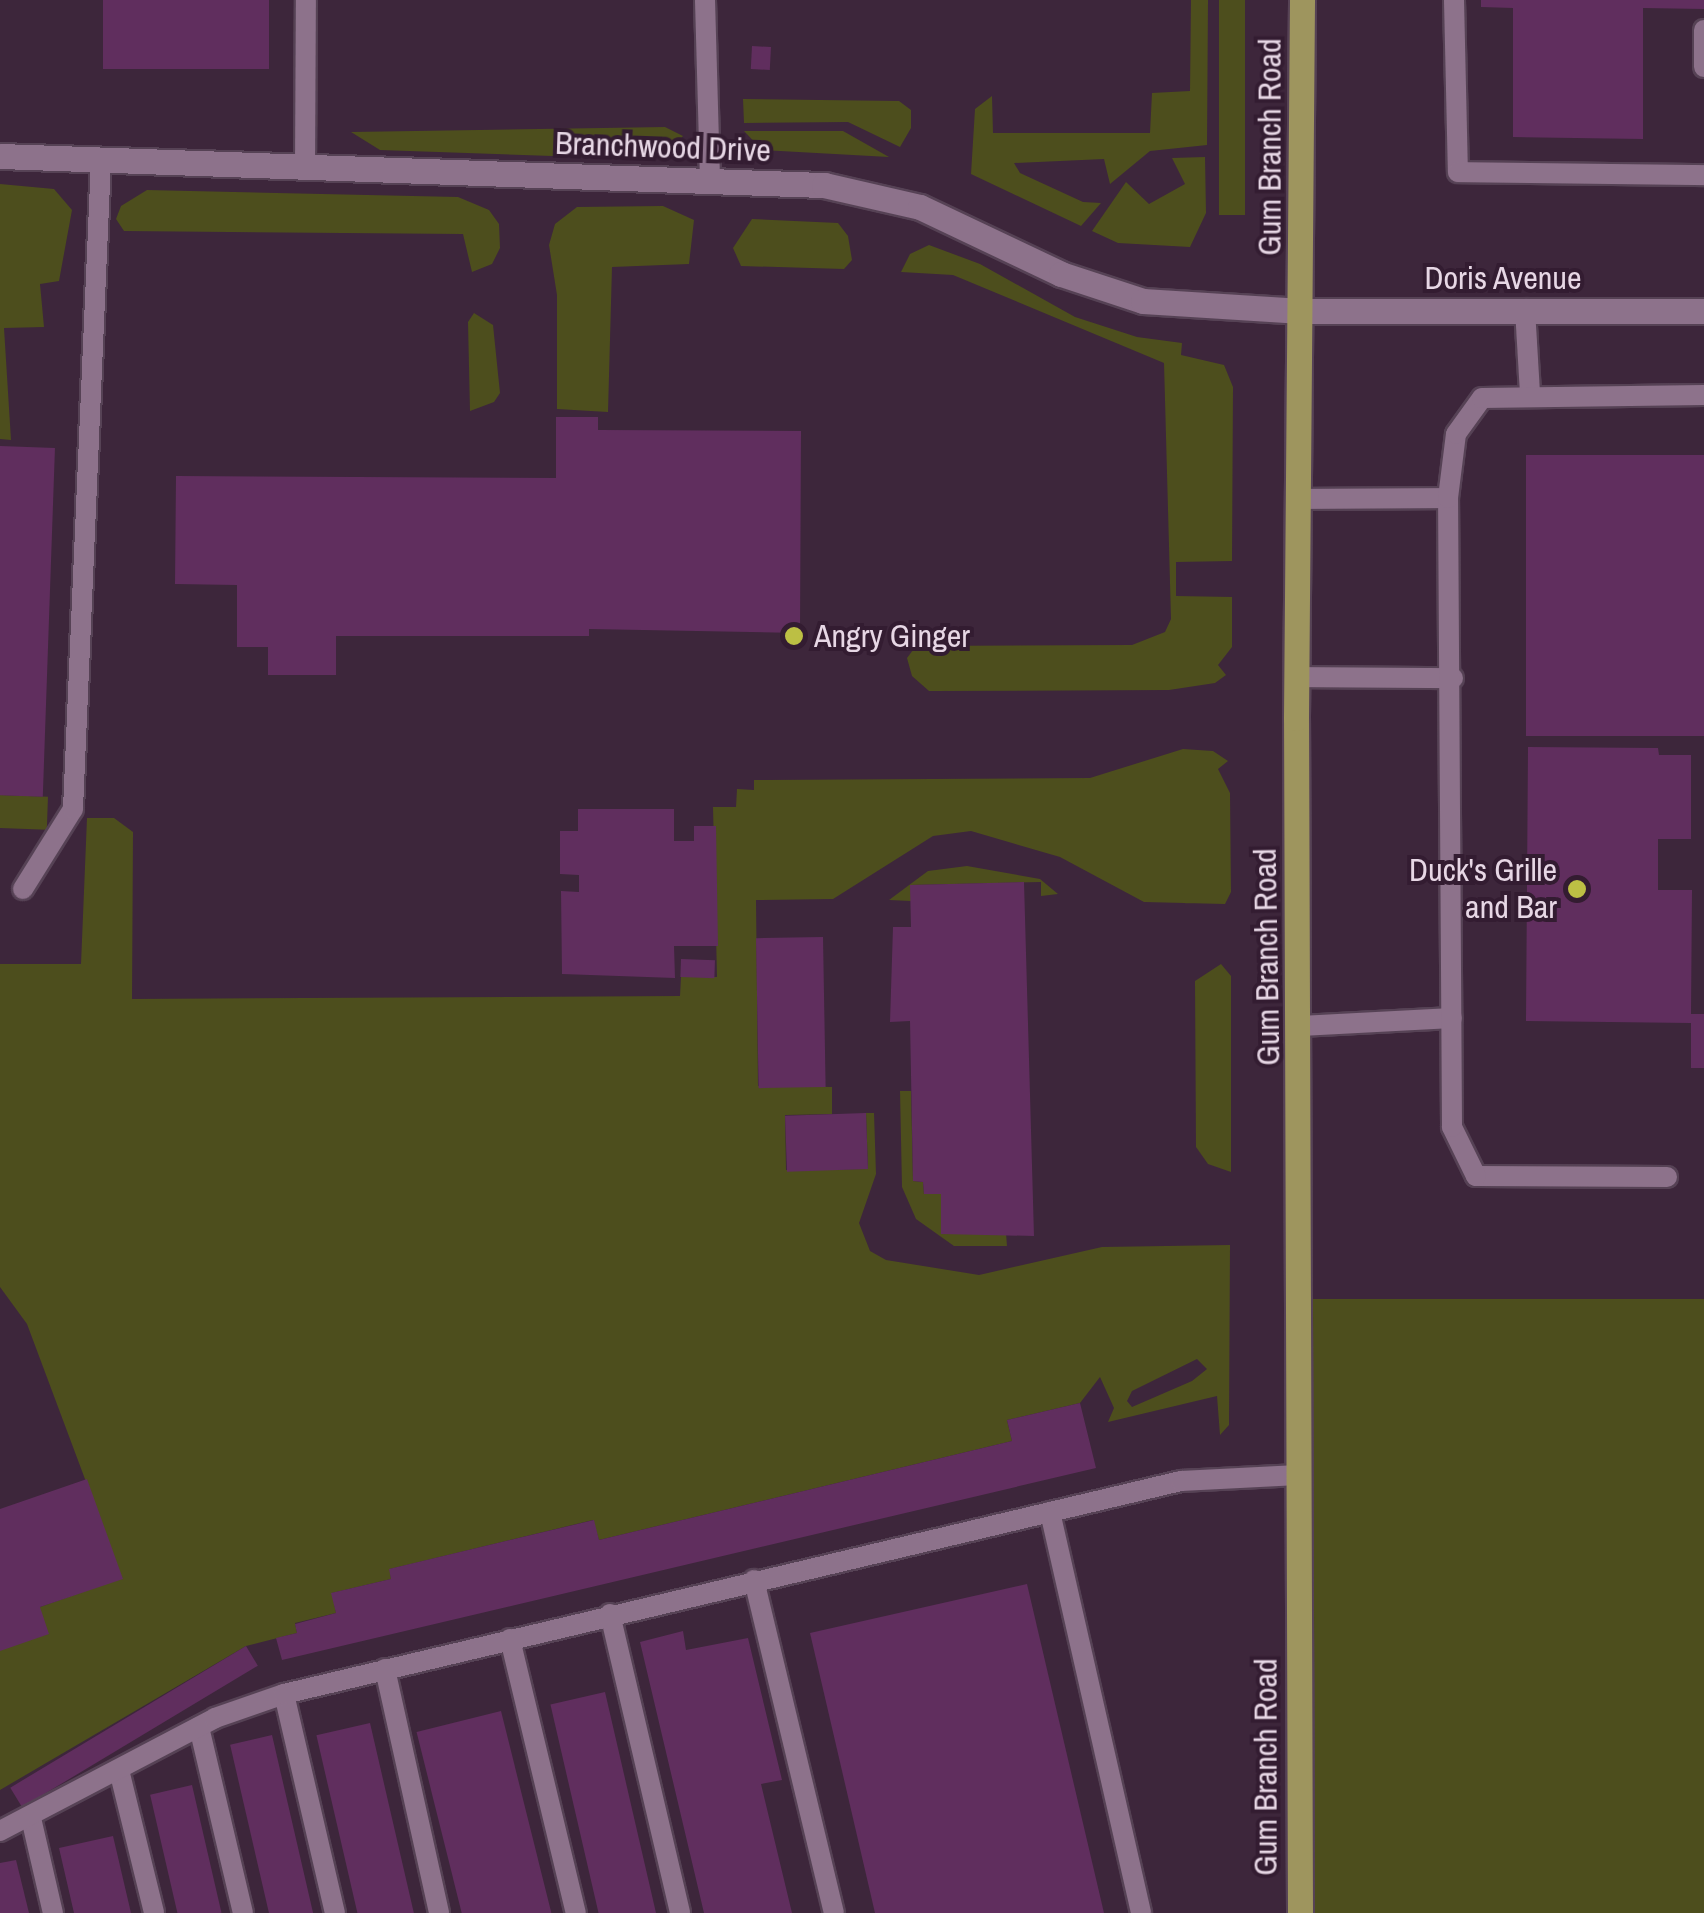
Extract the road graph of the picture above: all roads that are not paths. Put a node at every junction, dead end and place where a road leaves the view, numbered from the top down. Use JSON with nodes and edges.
{"nodes":[{"id":1,"x":306,"y":0,"type":"edge"},
{"id":2,"x":706,"y":0,"type":"edge"},
{"id":3,"x":1302,"y":0,"type":"edge"},
{"id":4,"x":1454,"y":0,"type":"edge"},
{"id":5,"x":1704,"y":30,"type":"edge"},
{"id":6,"x":1704,"y":67,"type":"edge"},
{"id":7,"x":0,"y":156,"type":"edge"},
{"id":8,"x":101,"y":160,"type":"junction"},
{"id":9,"x":306,"y":169,"type":"junction"},
{"id":10,"x":1704,"y":175,"type":"edge"},
{"id":11,"x":710,"y":181,"type":"junction"},
{"id":12,"x":1525,"y":309,"type":"junction"},
{"id":13,"x":1302,"y":311,"type":"junction"},
{"id":14,"x":1704,"y":312,"type":"edge"},
{"id":15,"x":1530,"y":394,"type":"junction"},
{"id":16,"x":1704,"y":394,"type":"edge"},
{"id":17,"x":1448,"y":498,"type":"junction"},
{"id":18,"x":1301,"y":499,"type":"junction"},
{"id":19,"x":1297,"y":677,"type":"junction"},
{"id":20,"x":1453,"y":678,"type":"junction"},
{"id":21,"x":23,"y":889,"type":"dead end"},
{"id":22,"x":1452,"y":1018,"type":"junction"},
{"id":23,"x":1301,"y":1026,"type":"junction"},
{"id":24,"x":1667,"y":1177,"type":"dead end"},
{"id":25,"x":1298,"y":1475,"type":"junction"},
{"id":26,"x":1050,"y":1512,"type":"junction"},
{"id":27,"x":754,"y":1580,"type":"junction"},
{"id":28,"x":610,"y":1614,"type":"junction"},
{"id":29,"x":510,"y":1638,"type":"junction"},
{"id":30,"x":385,"y":1669,"type":"junction"},
{"id":31,"x":284,"y":1694,"type":"junction"},
{"id":32,"x":198,"y":1727,"type":"junction"},
{"id":33,"x":119,"y":1770,"type":"junction"},
{"id":34,"x":31,"y":1818,"type":"junction"},
{"id":35,"x":0,"y":1832,"type":"edge"},
{"id":36,"x":53,"y":1913,"type":"edge"},
{"id":37,"x":154,"y":1913,"type":"edge"},
{"id":38,"x":243,"y":1913,"type":"edge"},
{"id":39,"x":336,"y":1913,"type":"edge"},
{"id":40,"x":439,"y":1913,"type":"edge"},
{"id":41,"x":576,"y":1913,"type":"edge"},
{"id":42,"x":680,"y":1913,"type":"edge"},
{"id":43,"x":834,"y":1913,"type":"edge"},
{"id":44,"x":1141,"y":1913,"type":"edge"},
{"id":45,"x":1300,"y":1913,"type":"edge"}],
"edges":[{"from":1,"to":9,"type":"lane"},
{"from":2,"to":11,"type":"lane"},
{"from":3,"to":13,"type":"main road","name":"Gum Branch Road"},
{"from":4,"to":10,"type":"lane"},
{"from":5,"to":6,"type":"lane"},
{"from":7,"to":8,"type":"street","name":"Branchwood Drive"},
{"from":8,"to":9,"type":"street","name":"Branchwood Drive"},
{"from":8,"to":21,"type":"lane"},
{"from":9,"to":11,"type":"street","name":"Branchwood Drive"},
{"from":11,"to":13,"type":"street","name":"Branchwood Drive"},
{"from":12,"to":13,"type":"street","name":"Doris Avenue"},
{"from":12,"to":14,"type":"street","name":"Doris Avenue"},
{"from":12,"to":15,"type":"lane"},
{"from":13,"to":18,"type":"main road","name":"Gum Branch Road"},
{"from":15,"to":16,"type":"lane"},
{"from":15,"to":17,"type":"lane"},
{"from":17,"to":18,"type":"lane"},
{"from":17,"to":20,"type":"lane"},
{"from":18,"to":19,"type":"main road","name":"Gum Branch Road"},
{"from":19,"to":20,"type":"lane"},
{"from":19,"to":23,"type":"main road","name":"Gum Branch Road"},
{"from":20,"to":22,"type":"lane"},
{"from":22,"to":23,"type":"lane"},
{"from":22,"to":24,"type":"lane"},
{"from":23,"to":25,"type":"main road","name":"Gum Branch Road"},
{"from":25,"to":26,"type":"lane"},
{"from":25,"to":45,"type":"main road","name":"Gum Branch Road"},
{"from":26,"to":27,"type":"lane"},
{"from":26,"to":44,"type":"lane"},
{"from":27,"to":28,"type":"lane"},
{"from":27,"to":43,"type":"lane"},
{"from":28,"to":29,"type":"lane"},
{"from":28,"to":42,"type":"lane"},
{"from":29,"to":30,"type":"lane"},
{"from":29,"to":41,"type":"lane"},
{"from":30,"to":31,"type":"lane"},
{"from":30,"to":40,"type":"lane"},
{"from":31,"to":32,"type":"lane"},
{"from":31,"to":39,"type":"lane"},
{"from":32,"to":33,"type":"lane"},
{"from":32,"to":38,"type":"lane"},
{"from":33,"to":34,"type":"lane"},
{"from":33,"to":37,"type":"lane"},
{"from":34,"to":35,"type":"lane"},
{"from":34,"to":36,"type":"lane"}]}
